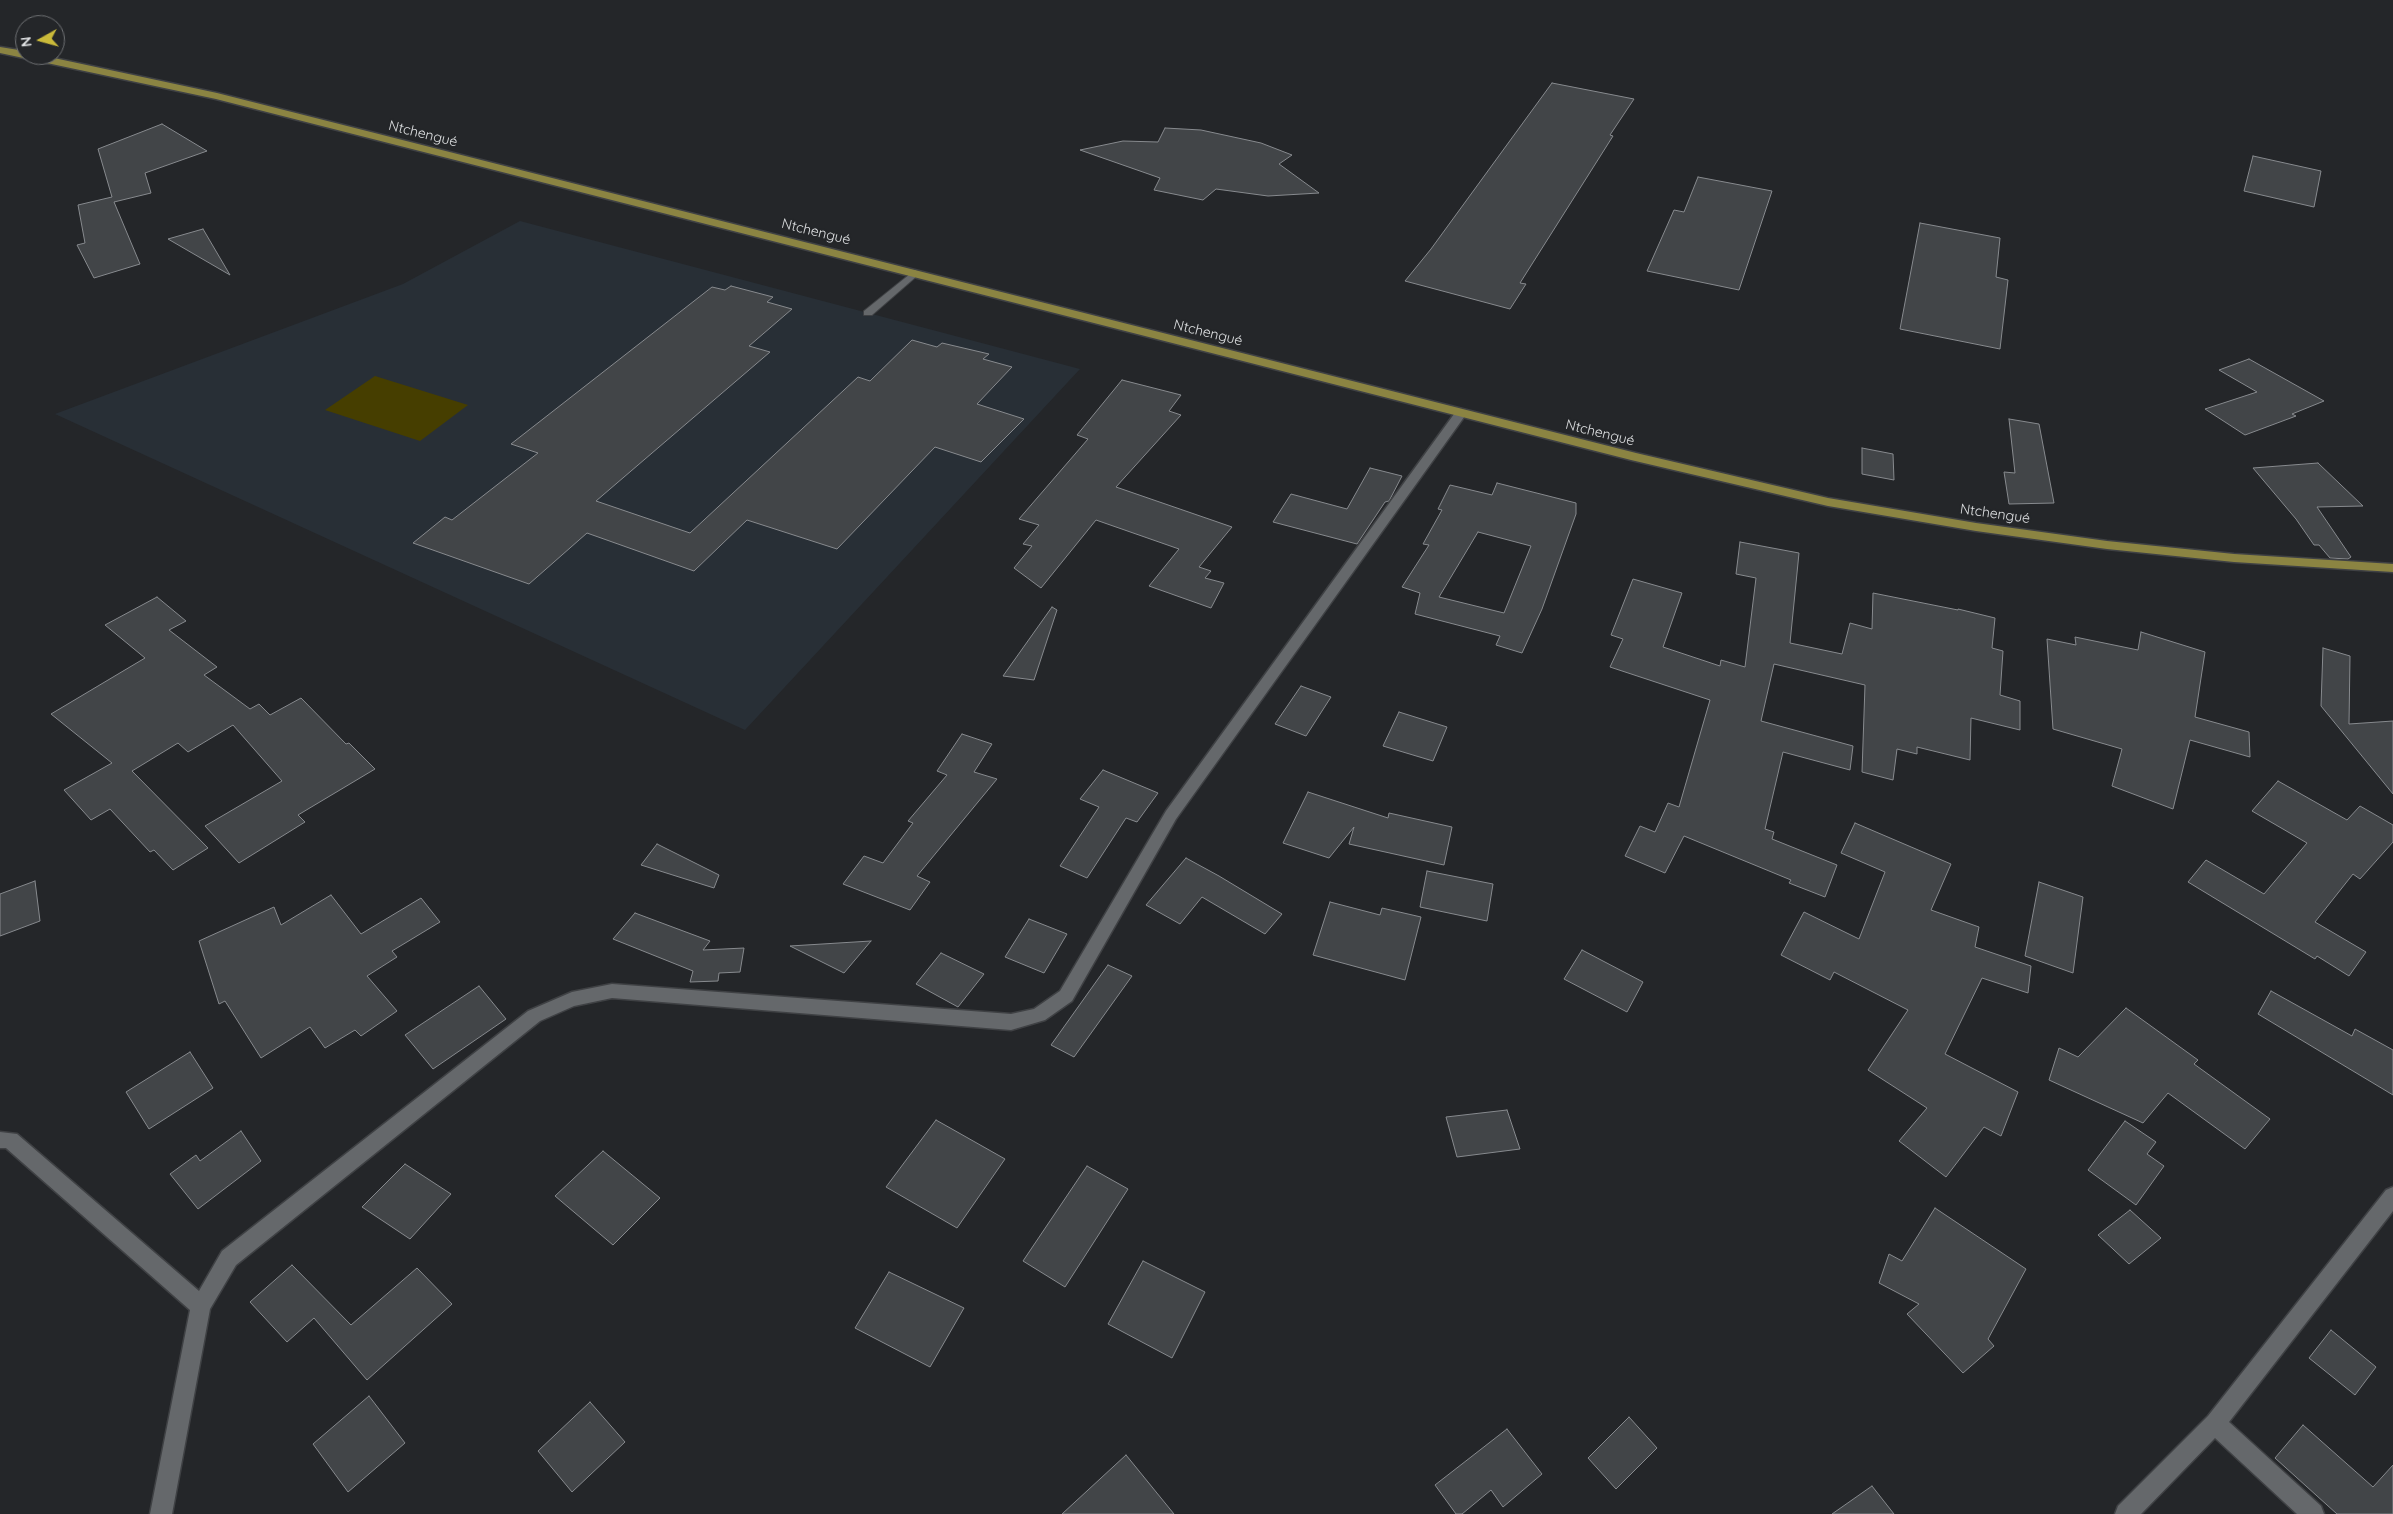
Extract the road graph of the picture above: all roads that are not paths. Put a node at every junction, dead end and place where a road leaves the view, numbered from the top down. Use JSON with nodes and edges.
{"nodes":[{"id":1,"x":0,"y":50,"type":"edge"},
{"id":2,"x":15,"y":53,"type":"edge"},
{"id":3,"x":65,"y":63,"type":"edge"},
{"id":4,"x":915,"y":273,"type":"junction"},
{"id":5,"x":868,"y":312,"type":"dead end"},
{"id":6,"x":1461,"y":413,"type":"junction"},
{"id":7,"x":2393,"y":568,"type":"edge"},
{"id":8,"x":0,"y":1140,"type":"edge"},
{"id":9,"x":2393,"y":1196,"type":"edge"},
{"id":10,"x":201,"y":1306,"type":"junction"},
{"id":11,"x":2215,"y":1423,"type":"junction"},
{"id":12,"x":161,"y":1514,"type":"edge"},
{"id":13,"x":2126,"y":1514,"type":"edge"},
{"id":14,"x":2313,"y":1514,"type":"edge"}],
"edges":[{"from":1,"to":2,"type":"main road","name":"Ntchengué"},
{"from":3,"to":4,"type":"main road","name":"Ntchengué"},
{"from":4,"to":5,"type":"lane"},
{"from":4,"to":6,"type":"main road","name":"Ntchengué"},
{"from":6,"to":7,"type":"main road","name":"Ntchengué"},
{"from":6,"to":10,"type":"street"},
{"from":8,"to":10,"type":"street"},
{"from":9,"to":11,"type":"street"},
{"from":10,"to":12,"type":"street"},
{"from":11,"to":13,"type":"street"},
{"from":11,"to":14,"type":"street"}]}
